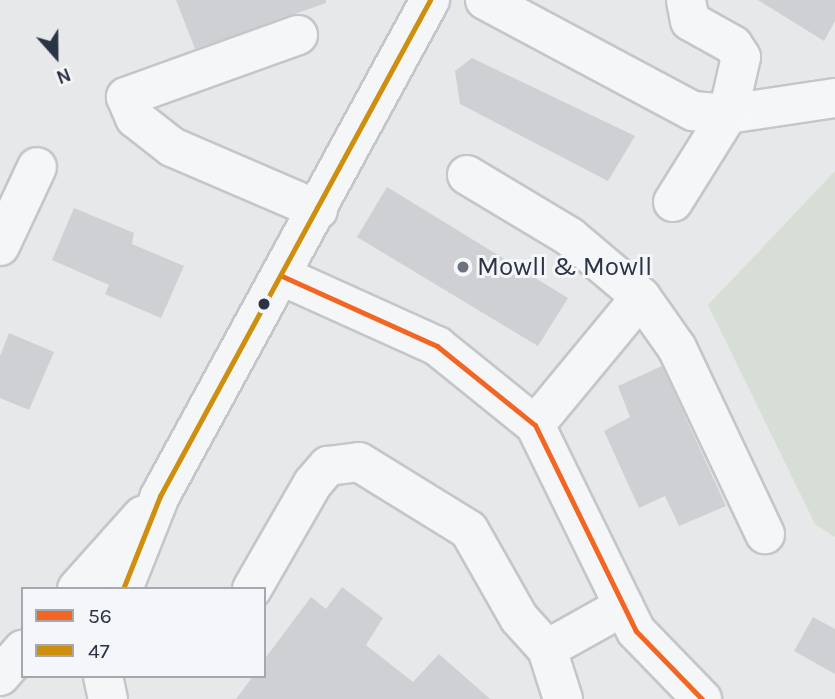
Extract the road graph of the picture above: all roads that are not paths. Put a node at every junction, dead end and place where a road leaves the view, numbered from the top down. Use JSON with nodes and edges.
{"nodes":[{"id":1,"x":430,"y":0,"type":"edge"},
{"id":2,"x":485,"y":0,"type":"edge"},
{"id":3,"x":685,"y":0,"type":"edge"},
{"id":4,"x":298,"y":35,"type":"dead end"},
{"id":5,"x":835,"y":98,"type":"edge"},
{"id":6,"x":728,"y":114,"type":"junction"},
{"id":7,"x":37,"y":167,"type":"dead end"},
{"id":8,"x":467,"y":175,"type":"dead end"},
{"id":9,"x":673,"y":202,"type":"dead end"},
{"id":10,"x":318,"y":210,"type":"junction"},
{"id":11,"x":0,"y":246,"type":"edge"},
{"id":12,"x":282,"y":276,"type":"junction"},
{"id":13,"x":641,"y":297,"type":"junction"},
{"id":14,"x":535,"y":425,"type":"junction"},
{"id":15,"x":160,"y":496,"type":"junction"},
{"id":16,"x":765,"y":534,"type":"dead end"},
{"id":17,"x":79,"y":587,"type":"edge"},
{"id":18,"x":124,"y":587,"type":"edge"},
{"id":19,"x":253,"y":587,"type":"edge"},
{"id":20,"x":624,"y":606,"type":"junction"},
{"id":21,"x":547,"y":649,"type":"junction"},
{"id":22,"x":21,"y":652,"type":"edge"},
{"id":23,"x":0,"y":676,"type":"edge"},
{"id":24,"x":103,"y":678,"type":"edge"},
{"id":25,"x":108,"y":699,"type":"edge"},
{"id":26,"x":563,"y":699,"type":"edge"},
{"id":27,"x":702,"y":699,"type":"edge"}],
"edges":[{"from":1,"to":10,"type":"street"},
{"from":2,"to":6,"type":"street"},
{"from":3,"to":6,"type":"street"},
{"from":4,"to":10,"type":"street"},
{"from":5,"to":6,"type":"street"},
{"from":6,"to":9,"type":"street"},
{"from":7,"to":11,"type":"street"},
{"from":8,"to":13,"type":"street"},
{"from":10,"to":12,"type":"street"},
{"from":12,"to":14,"type":"street"},
{"from":12,"to":15,"type":"street"},
{"from":13,"to":14,"type":"street"},
{"from":13,"to":16,"type":"street"},
{"from":14,"to":20,"type":"street"},
{"from":15,"to":17,"type":"street"},
{"from":15,"to":18,"type":"street"},
{"from":19,"to":21,"type":"street"},
{"from":20,"to":21,"type":"street"},
{"from":20,"to":27,"type":"street"},
{"from":21,"to":26,"type":"street"},
{"from":22,"to":23,"type":"street"},
{"from":24,"to":25,"type":"street"}]}
